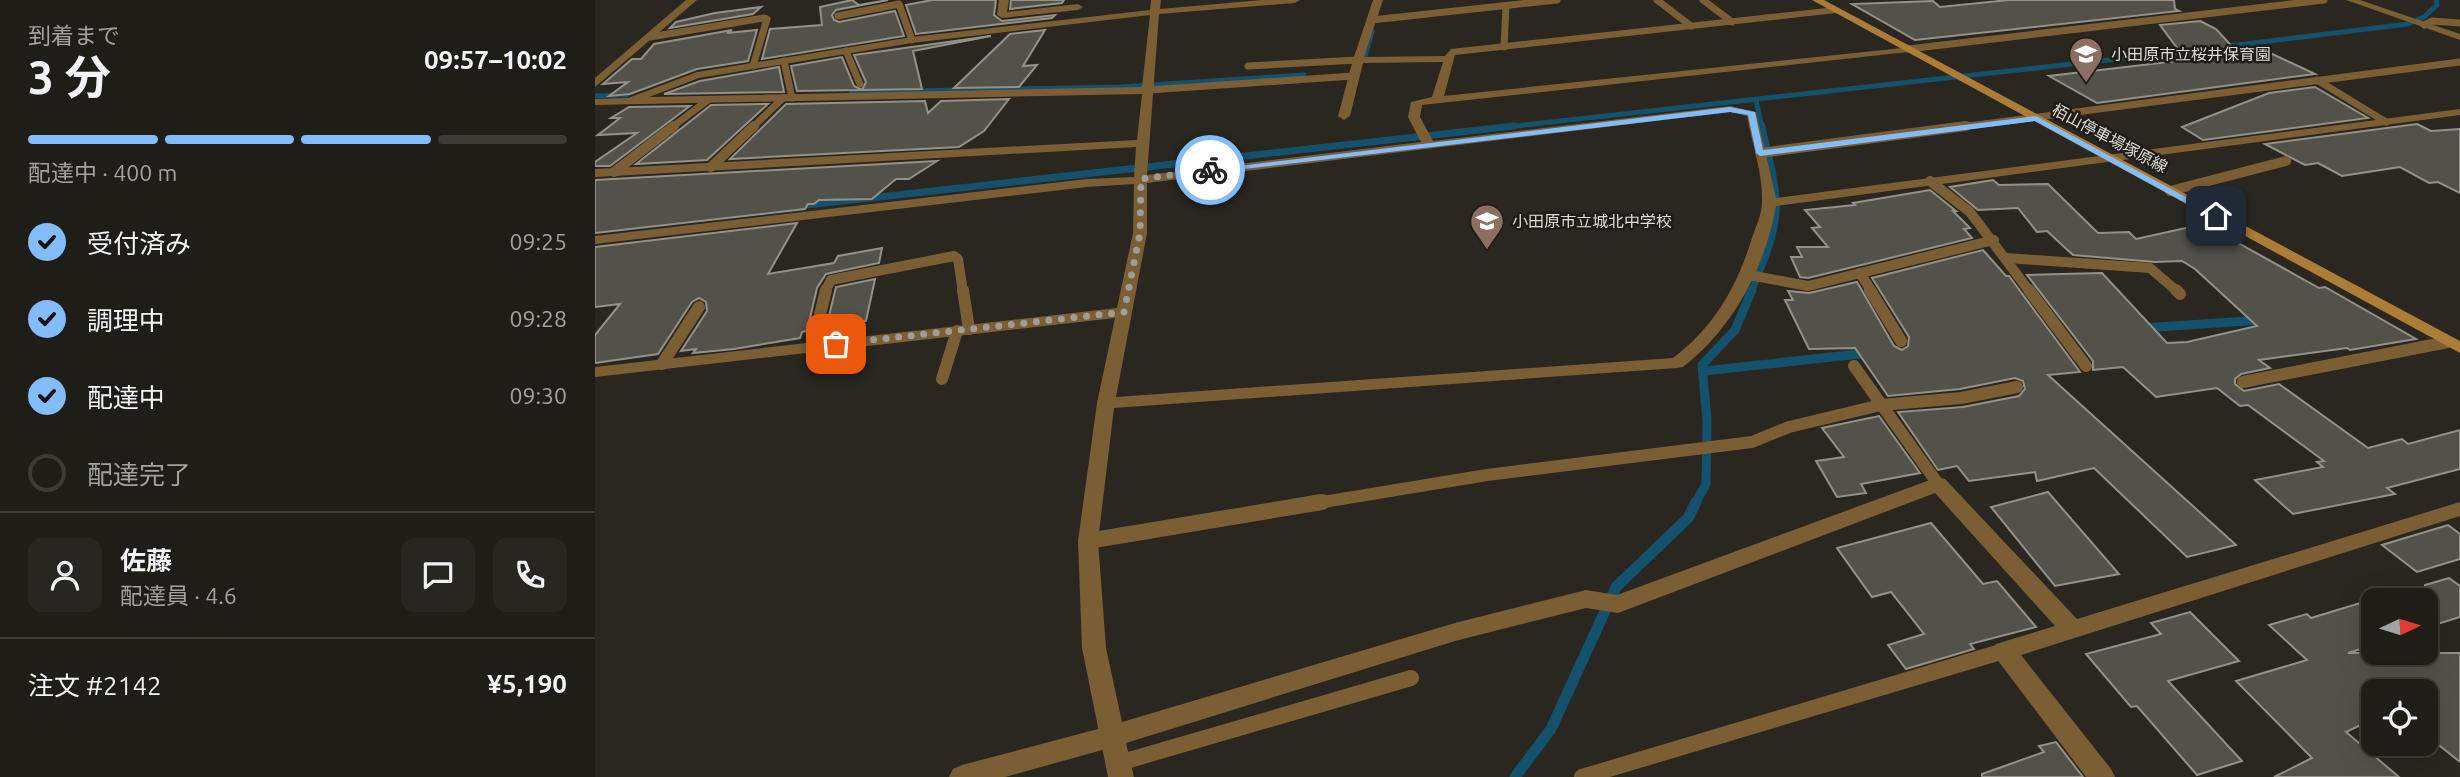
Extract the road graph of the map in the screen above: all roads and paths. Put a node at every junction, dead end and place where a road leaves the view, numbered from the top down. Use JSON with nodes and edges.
{"nodes":[{"id":1,"x":692,"y":0,"type":"edge"},
{"id":2,"x":1004,"y":0,"type":"edge"},
{"id":3,"x":1295,"y":0,"type":"edge"},
{"id":4,"x":1378,"y":0,"type":"edge"},
{"id":5,"x":1557,"y":0,"type":"edge"},
{"id":6,"x":1657,"y":0,"type":"edge"},
{"id":7,"x":1703,"y":0,"type":"edge"},
{"id":8,"x":1817,"y":0,"type":"edge"},
{"id":9,"x":2324,"y":0,"type":"edge"},
{"id":10,"x":2351,"y":0,"type":"edge"},
{"id":11,"x":1506,"y":5,"type":"junction"},
{"id":12,"x":1155,"y":6,"type":"edge"},
{"id":13,"x":1078,"y":7,"type":"dead end"},
{"id":14,"x":1836,"y":10,"type":"junction"},
{"id":15,"x":838,"y":16,"type":"dead end"},
{"id":16,"x":1372,"y":20,"type":"junction"},
{"id":17,"x":1733,"y":22,"type":"junction"},
{"id":18,"x":2460,"y":23,"type":"edge"},
{"id":19,"x":2424,"y":25,"type":"junction"},
{"id":20,"x":1691,"y":26,"type":"junction"},
{"id":21,"x":650,"y":37,"type":"junction"},
{"id":22,"x":2460,"y":37,"type":"edge"},
{"id":23,"x":912,"y":40,"type":"junction"},
{"id":24,"x":1504,"y":47,"type":"junction"},
{"id":25,"x":1907,"y":49,"type":"junction"},
{"id":26,"x":846,"y":51,"type":"junction"},
{"id":27,"x":1449,"y":59,"type":"junction"},
{"id":28,"x":1358,"y":60,"type":"junction"},
{"id":29,"x":784,"y":61,"type":"junction"},
{"id":30,"x":2460,"y":62,"type":"edge"},
{"id":31,"x":753,"y":66,"type":"junction"},
{"id":32,"x":1248,"y":66,"type":"dead end"},
{"id":33,"x":1353,"y":76,"type":"junction"},
{"id":34,"x":2317,"y":80,"type":"junction"},
{"id":35,"x":595,"y":84,"type":"edge"},
{"id":36,"x":860,"y":84,"type":"dead end"},
{"id":37,"x":1149,"y":90,"type":"junction"},
{"id":38,"x":788,"y":98,"type":"junction"},
{"id":39,"x":708,"y":100,"type":"junction"},
{"id":40,"x":1437,"y":100,"type":"junction"},
{"id":41,"x":630,"y":102,"type":"junction"},
{"id":42,"x":595,"y":103,"type":"edge"},
{"id":43,"x":2460,"y":112,"type":"edge"},
{"id":44,"x":1344,"y":116,"type":"dead end"},
{"id":45,"x":2036,"y":118,"type":"junction"},
{"id":46,"x":2386,"y":122,"type":"junction"},
{"id":47,"x":1424,"y":138,"type":"junction"},
{"id":48,"x":1143,"y":143,"type":"junction"},
{"id":49,"x":1760,"y":153,"type":"junction"},
{"id":50,"x":2110,"y":158,"type":"junction"},
{"id":51,"x":2286,"y":161,"type":"dead end"},
{"id":52,"x":711,"y":167,"type":"junction"},
{"id":53,"x":1141,"y":171,"type":"junction"},
{"id":54,"x":614,"y":172,"type":"junction"},
{"id":55,"x":595,"y":173,"type":"edge"},
{"id":56,"x":1930,"y":181,"type":"junction"},
{"id":57,"x":2170,"y":191,"type":"junction"},
{"id":58,"x":1769,"y":203,"type":"junction"},
{"id":59,"x":595,"y":240,"type":"edge"},
{"id":60,"x":1994,"y":240,"type":"junction"},
{"id":61,"x":2007,"y":258,"type":"junction"},
{"id":62,"x":1860,"y":273,"type":"junction"},
{"id":63,"x":1748,"y":275,"type":"junction"},
{"id":64,"x":2180,"y":294,"type":"dead end"},
{"id":65,"x":699,"y":307,"type":"dead end"},
{"id":66,"x":1124,"y":312,"type":"junction"},
{"id":67,"x":963,"y":330,"type":"junction"},
{"id":68,"x":1901,"y":341,"type":"dead end"},
{"id":69,"x":2454,"y":345,"type":"edge"},
{"id":70,"x":812,"y":347,"type":"junction"},
{"id":71,"x":662,"y":364,"type":"junction"},
{"id":72,"x":1854,"y":366,"type":"dead end"},
{"id":73,"x":2086,"y":366,"type":"dead end"},
{"id":74,"x":595,"y":372,"type":"edge"},
{"id":75,"x":942,"y":379,"type":"dead end"},
{"id":76,"x":2243,"y":382,"type":"dead end"},
{"id":77,"x":2017,"y":387,"type":"dead end"},
{"id":78,"x":1106,"y":403,"type":"junction"},
{"id":79,"x":1881,"y":405,"type":"junction"},
{"id":80,"x":1938,"y":484,"type":"junction"},
{"id":81,"x":2460,"y":509,"type":"edge"},
{"id":82,"x":1088,"y":541,"type":"junction"},
{"id":83,"x":2072,"y":629,"type":"junction"},
{"id":84,"x":2004,"y":651,"type":"junction"},
{"id":85,"x":1411,"y":678,"type":"dead end"},
{"id":86,"x":1113,"y":736,"type":"junction"},
{"id":87,"x":1120,"y":770,"type":"edge"},
{"id":88,"x":962,"y":777,"type":"edge"},
{"id":89,"x":1582,"y":777,"type":"edge"},
{"id":90,"x":2102,"y":777,"type":"edge"}],
"edges":[{"from":1,"to":21,"type":"street"},
{"from":2,"to":13,"type":"street"},
{"from":3,"to":12,"type":"street"},
{"from":4,"to":16,"type":"street"},
{"from":5,"to":11,"type":"lane"},
{"from":6,"to":20,"type":"lane"},
{"from":7,"to":17,"type":"lane"},
{"from":8,"to":14,"type":"main road","name":"栢山停車場塚原線"},
{"from":9,"to":25,"type":"lane"},
{"from":10,"to":19,"type":"street"},
{"from":11,"to":16,"type":"lane"},
{"from":11,"to":24,"type":"lane"},
{"from":12,"to":23,"type":"street"},
{"from":12,"to":37,"type":"street"},
{"from":14,"to":17,"type":"street"},
{"from":14,"to":25,"type":"main road","name":"栢山停車場塚原線"},
{"from":15,"to":23,"type":"lane"},
{"from":16,"to":28,"type":"street"},
{"from":17,"to":20,"type":"street"},
{"from":18,"to":19,"type":"lane"},
{"from":19,"to":22,"type":"street"},
{"from":20,"to":24,"type":"street"},
{"from":21,"to":31,"type":"lane"},
{"from":21,"to":35,"type":"street"},
{"from":23,"to":26,"type":"street"},
{"from":24,"to":27,"type":"street"},
{"from":25,"to":40,"type":"street"},
{"from":25,"to":45,"type":"main road","name":"栢山停車場塚原線"},
{"from":26,"to":29,"type":"street"},
{"from":26,"to":36,"type":"lane"},
{"from":27,"to":28,"type":"street"},
{"from":27,"to":40,"type":"street"},
{"from":28,"to":32,"type":"lane"},
{"from":28,"to":33,"type":"street"},
{"from":29,"to":31,"type":"street"},
{"from":29,"to":38,"type":"lane"},
{"from":30,"to":34,"type":"lane"},
{"from":31,"to":41,"type":"street"},
{"from":33,"to":37,"type":"lane"},
{"from":33,"to":44,"type":"street"},
{"from":34,"to":45,"type":"lane"},
{"from":34,"to":46,"type":"lane"},
{"from":37,"to":38,"type":"street"},
{"from":37,"to":48,"type":"street"},
{"from":38,"to":39,"type":"street"},
{"from":38,"to":52,"type":"lane"},
{"from":39,"to":41,"type":"street"},
{"from":39,"to":54,"type":"lane"},
{"from":40,"to":47,"type":"street"},
{"from":41,"to":42,"type":"street"},
{"from":43,"to":46,"type":"street"},
{"from":45,"to":49,"type":"lane"},
{"from":45,"to":50,"type":"main road","name":"栢山停車場塚原線"},
{"from":46,"to":50,"type":"street"},
{"from":47,"to":49,"type":"street"},
{"from":47,"to":53,"type":"street"},
{"from":48,"to":52,"type":"street"},
{"from":48,"to":53,"type":"street"},
{"from":49,"to":58,"type":"street"},
{"from":50,"to":56,"type":"street"},
{"from":50,"to":57,"type":"main road","name":"栢山停車場塚原線"},
{"from":51,"to":57,"type":"lane"},
{"from":52,"to":54,"type":"street"},
{"from":53,"to":59,"type":"street"},
{"from":53,"to":66,"type":"street"},
{"from":54,"to":55,"type":"street"},
{"from":56,"to":58,"type":"street"},
{"from":56,"to":60,"type":"lane"},
{"from":57,"to":69,"type":"main road","name":"栢山停車場塚原線"},
{"from":58,"to":63,"type":"street"},
{"from":60,"to":61,"type":"lane"},
{"from":60,"to":62,"type":"lane"},
{"from":61,"to":64,"type":"lane"},
{"from":61,"to":73,"type":"lane"},
{"from":62,"to":63,"type":"lane"},
{"from":62,"to":68,"type":"lane"},
{"from":63,"to":78,"type":"street"},
{"from":65,"to":71,"type":"lane"},
{"from":66,"to":67,"type":"street"},
{"from":66,"to":78,"type":"street"},
{"from":67,"to":70,"type":"street"},
{"from":67,"to":70,"type":"lane"},
{"from":67,"to":75,"type":"lane"},
{"from":69,"to":76,"type":"lane"},
{"from":70,"to":71,"type":"street"},
{"from":71,"to":74,"type":"street"},
{"from":72,"to":79,"type":"lane"},
{"from":77,"to":79,"type":"lane"},
{"from":78,"to":82,"type":"street"},
{"from":79,"to":80,"type":"lane"},
{"from":79,"to":82,"type":"lane"},
{"from":80,"to":83,"type":"street"},
{"from":80,"to":86,"type":"street"},
{"from":81,"to":83,"type":"street"},
{"from":82,"to":86,"type":"street"},
{"from":83,"to":84,"type":"street"},
{"from":84,"to":89,"type":"lane"},
{"from":84,"to":90,"type":"street"},
{"from":85,"to":87,"type":"lane"},
{"from":86,"to":87,"type":"street"},
{"from":86,"to":88,"type":"street"}]}
